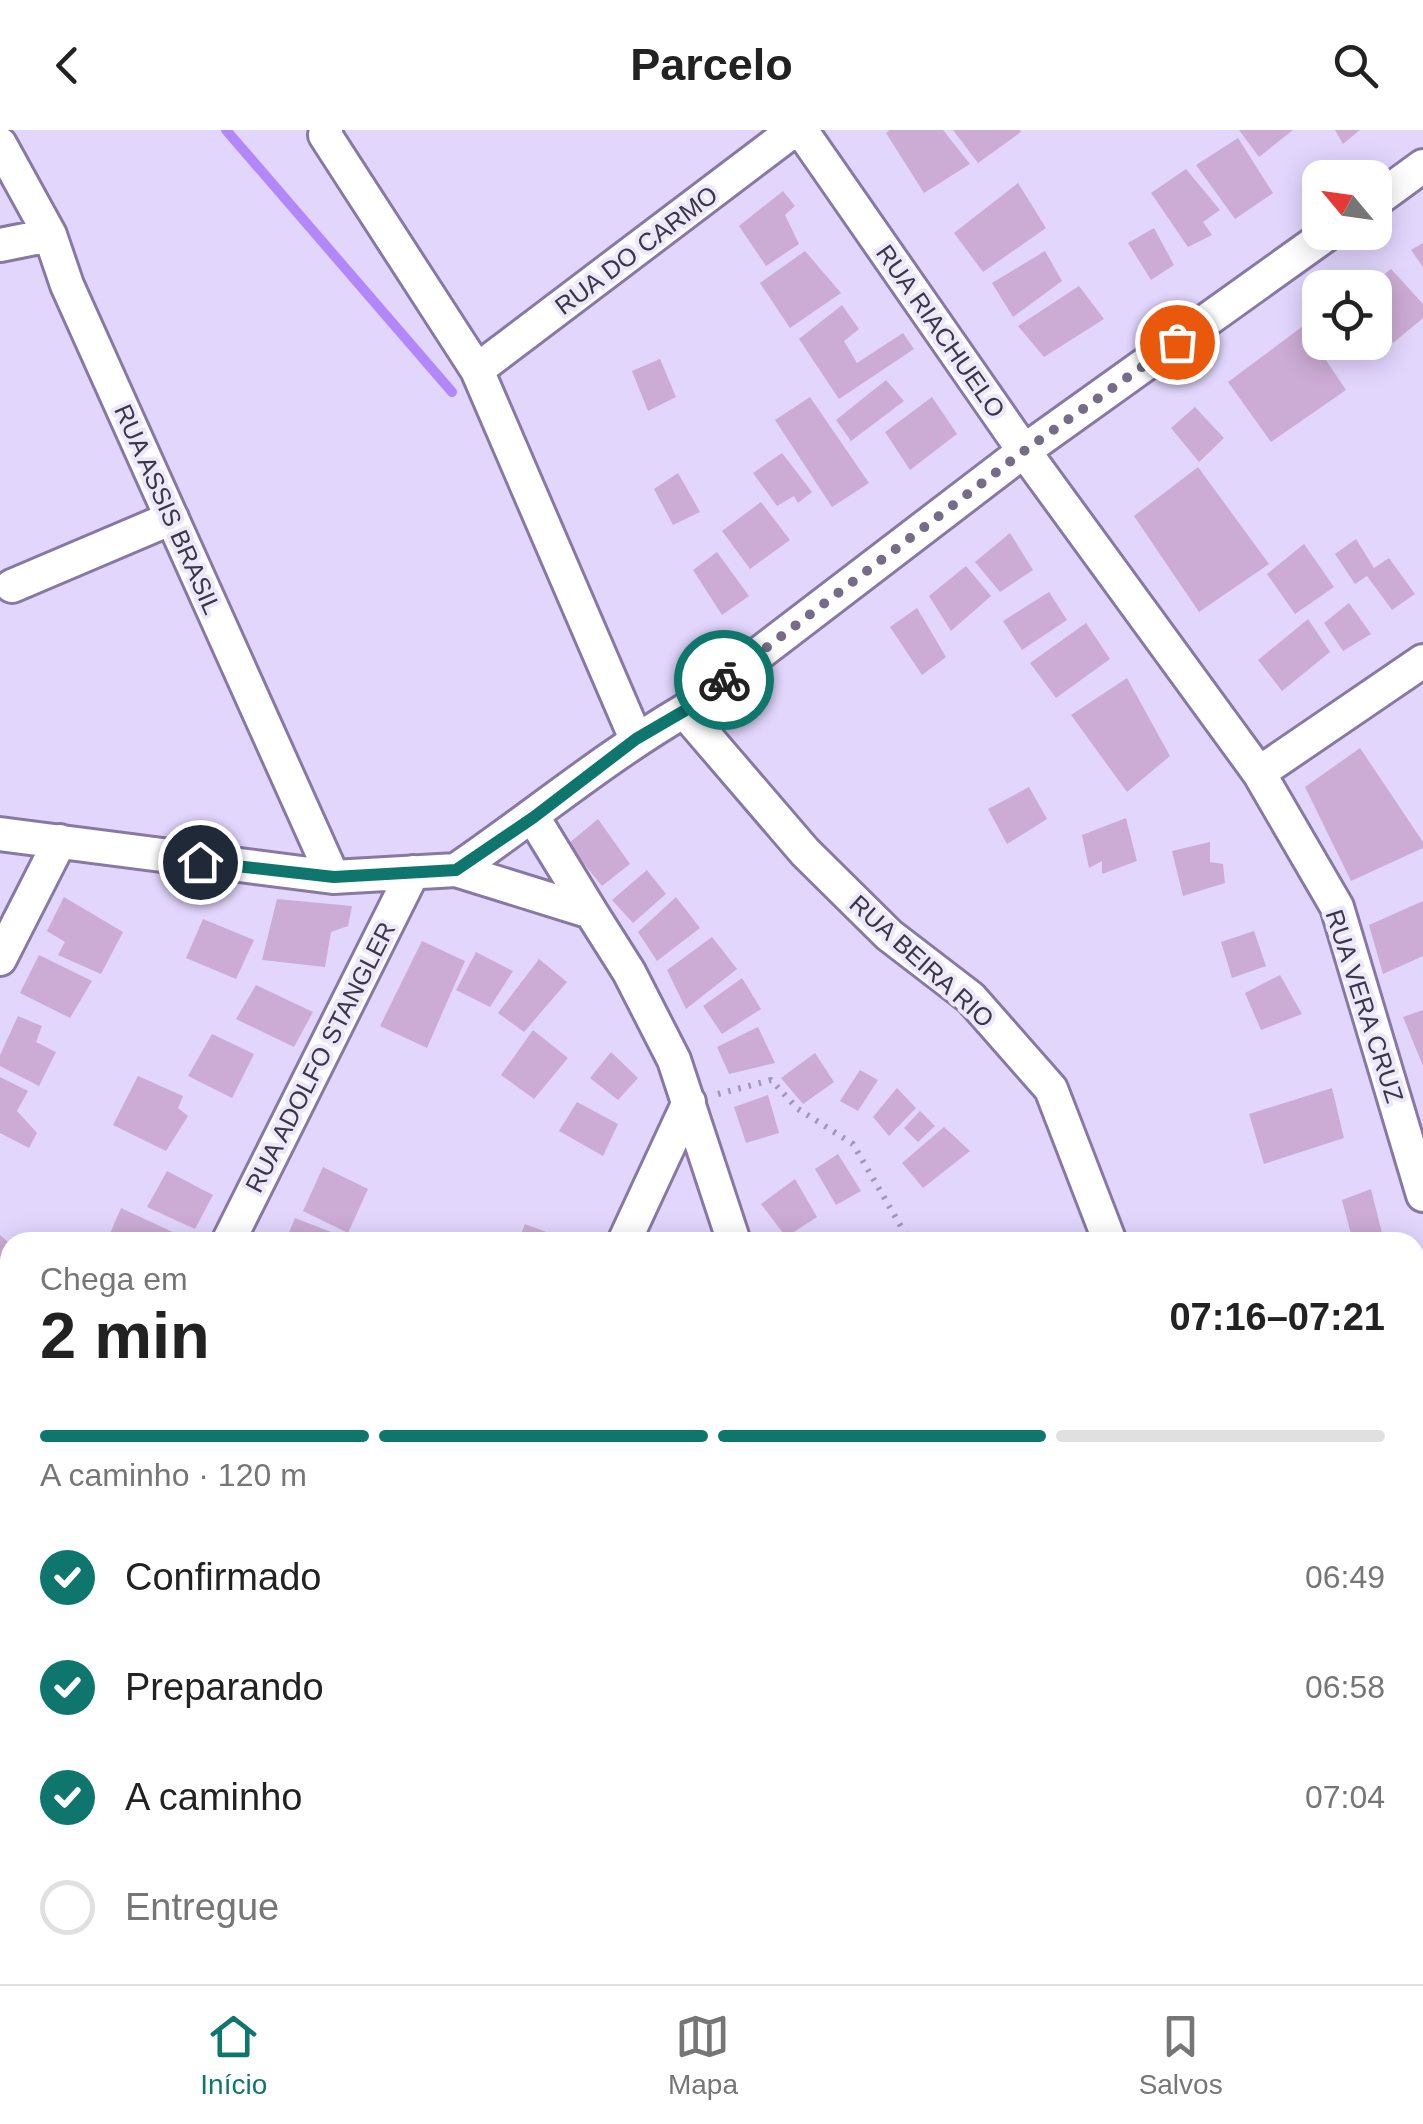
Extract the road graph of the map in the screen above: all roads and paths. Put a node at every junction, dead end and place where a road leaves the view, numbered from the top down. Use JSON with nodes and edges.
{"nodes":[{"id":1,"x":326,"y":130,"type":"edge"},
{"id":2,"x":798,"y":130,"type":"edge"},
{"id":3,"x":0,"y":144,"type":"edge"},
{"id":4,"x":1423,"y":166,"type":"edge"},
{"id":5,"x":1392,"y":188,"type":"edge"},
{"id":6,"x":50,"y":235,"type":"junction"},
{"id":7,"x":0,"y":245,"type":"edge"},
{"id":8,"x":1305,"y":250,"type":"edge"},
{"id":9,"x":477,"y":370,"type":"junction"},
{"id":10,"x":1024,"y":451,"type":"junction"},
{"id":11,"x":172,"y":518,"type":"junction"},
{"id":12,"x":12,"y":586,"type":"dead end"},
{"id":13,"x":1423,"y":661,"type":"edge"},
{"id":14,"x":684,"y":711,"type":"junction"},
{"id":15,"x":636,"y":739,"type":"junction"},
{"id":16,"x":1260,"y":773,"type":"junction"},
{"id":17,"x":534,"y":817,"type":"junction"},
{"id":18,"x":0,"y":834,"type":"edge"},
{"id":19,"x":60,"y":841,"type":"junction"},
{"id":20,"x":456,"y":870,"type":"junction"},
{"id":21,"x":413,"y":872,"type":"junction"},
{"id":22,"x":334,"y":877,"type":"junction"},
{"id":23,"x":590,"y":912,"type":"junction"},
{"id":24,"x":0,"y":959,"type":"edge"},
{"id":25,"x":689,"y":1102,"type":"junction"},
{"id":26,"x":1423,"y":1195,"type":"edge"},
{"id":27,"x":233,"y":1232,"type":"edge"},
{"id":28,"x":629,"y":1232,"type":"edge"},
{"id":29,"x":731,"y":1232,"type":"edge"},
{"id":30,"x":904,"y":1232,"type":"edge"},
{"id":31,"x":1106,"y":1232,"type":"edge"}],
"edges":[{"from":1,"to":9,"type":"street"},
{"from":2,"to":9,"type":"street","name":"RUA DO CARMO"},
{"from":2,"to":10,"type":"street","name":"RUA RIACHUELO"},
{"from":3,"to":6,"type":"street","name":"RUA ASSIS BRASIL"},
{"from":4,"to":5,"type":"street"},
{"from":6,"to":7,"type":"street"},
{"from":6,"to":11,"type":"street","name":"RUA ASSIS BRASIL"},
{"from":8,"to":10,"type":"street"},
{"from":9,"to":15,"type":"street"},
{"from":10,"to":14,"type":"street"},
{"from":10,"to":16,"type":"street","name":"RUA RIACHUELO"},
{"from":11,"to":12,"type":"street"},
{"from":11,"to":22,"type":"street","name":"RUA ASSIS BRASIL"},
{"from":13,"to":16,"type":"street"},
{"from":14,"to":15,"type":"street"},
{"from":14,"to":31,"type":"street","name":"RUA BEIRA RIO"},
{"from":15,"to":17,"type":"street"},
{"from":16,"to":26,"type":"street","name":"RUA VERA CRUZ"},
{"from":17,"to":20,"type":"street"},
{"from":17,"to":23,"type":"street"},
{"from":18,"to":19,"type":"street"},
{"from":19,"to":22,"type":"street"},
{"from":19,"to":24,"type":"street"},
{"from":20,"to":21,"type":"street"},
{"from":20,"to":23,"type":"street"},
{"from":21,"to":22,"type":"street"},
{"from":21,"to":27,"type":"street","name":"RUA ADOLFO STANGLER"},
{"from":23,"to":25,"type":"street"},
{"from":25,"to":28,"type":"street"},
{"from":25,"to":29,"type":"street"},
{"from":25,"to":30,"type":"path"}]}
